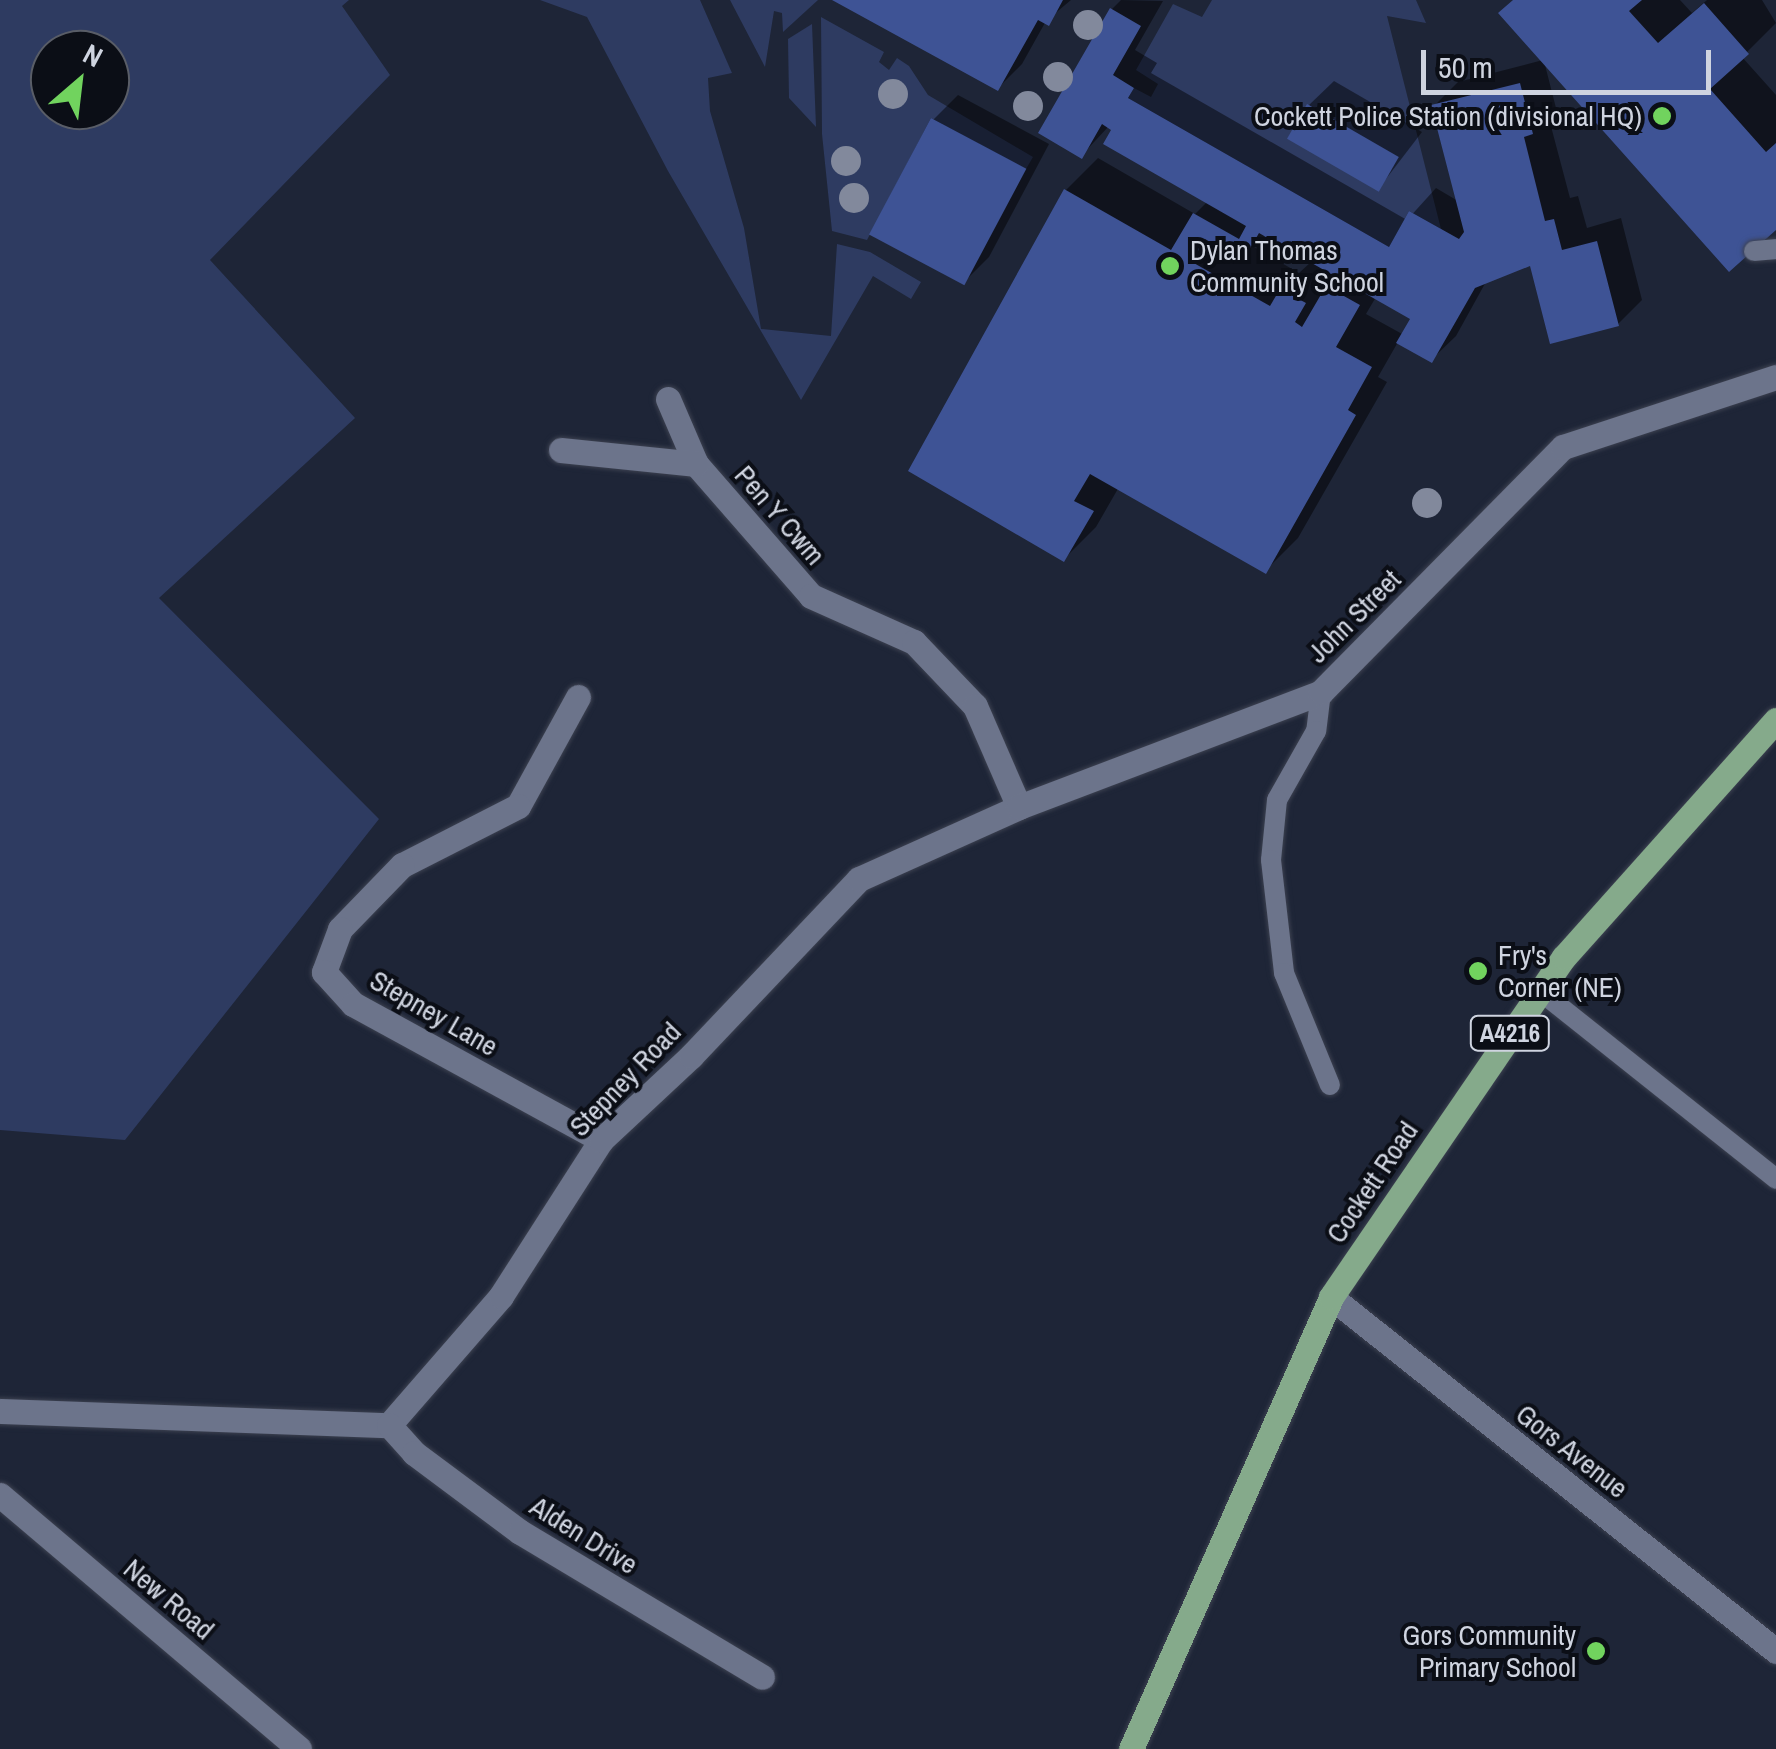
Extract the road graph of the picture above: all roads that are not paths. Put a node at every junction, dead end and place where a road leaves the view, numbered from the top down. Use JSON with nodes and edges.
{"nodes":[{"id":1,"x":1776,"y":248,"type":"edge"},
{"id":2,"x":1754,"y":251,"type":"dead end"},
{"id":3,"x":1776,"y":377,"type":"edge"},
{"id":4,"x":668,"y":399,"type":"dead end"},
{"id":5,"x":561,"y":450,"type":"dead end"},
{"id":6,"x":696,"y":464,"type":"junction"},
{"id":7,"x":1321,"y":692,"type":"junction"},
{"id":8,"x":578,"y":697,"type":"dead end"},
{"id":9,"x":1776,"y":720,"type":"edge"},
{"id":10,"x":1018,"y":808,"type":"junction"},
{"id":11,"x":1540,"y":991,"type":"junction"},
{"id":12,"x":1330,"y":1085,"type":"dead end"},
{"id":13,"x":600,"y":1140,"type":"junction"},
{"id":14,"x":1776,"y":1179,"type":"edge"},
{"id":15,"x":1331,"y":1298,"type":"junction"},
{"id":16,"x":0,"y":1411,"type":"edge"},
{"id":17,"x":389,"y":1425,"type":"junction"},
{"id":18,"x":0,"y":1495,"type":"edge"},
{"id":19,"x":1776,"y":1651,"type":"edge"},
{"id":20,"x":762,"y":1677,"type":"dead end"},
{"id":21,"x":299,"y":1749,"type":"edge"},
{"id":22,"x":1131,"y":1749,"type":"edge"}],
"edges":[{"from":1,"to":2,"type":"lane"},
{"from":3,"to":7,"type":"street","name":"John Street"},
{"from":4,"to":6,"type":"street","name":"Pen Y Cwm"},
{"from":5,"to":6,"type":"street","name":"Pen Y Cwm"},
{"from":6,"to":10,"type":"street","name":"Pen Y Cwm"},
{"from":7,"to":10,"type":"street","name":"Stepney Road"},
{"from":7,"to":12,"type":"lane","name":"John Street"},
{"from":8,"to":13,"type":"street","name":"Stepney Lane"},
{"from":9,"to":11,"type":"main road","name":"Cockett Road","number":"A4216"},
{"from":10,"to":13,"type":"street","name":"Stepney Road"},
{"from":11,"to":14,"type":"lane"},
{"from":11,"to":15,"type":"main road","name":"Cockett Road","number":"A4216"},
{"from":13,"to":17,"type":"street","name":"Stepney Road"},
{"from":15,"to":19,"type":"street","name":"Gors Avenue"},
{"from":15,"to":22,"type":"main road","name":"Cockett Road","number":"A4216"},
{"from":16,"to":17,"type":"street"},
{"from":17,"to":20,"type":"street","name":"Alden Drive"},
{"from":18,"to":21,"type":"street","name":"New Road"}]}
